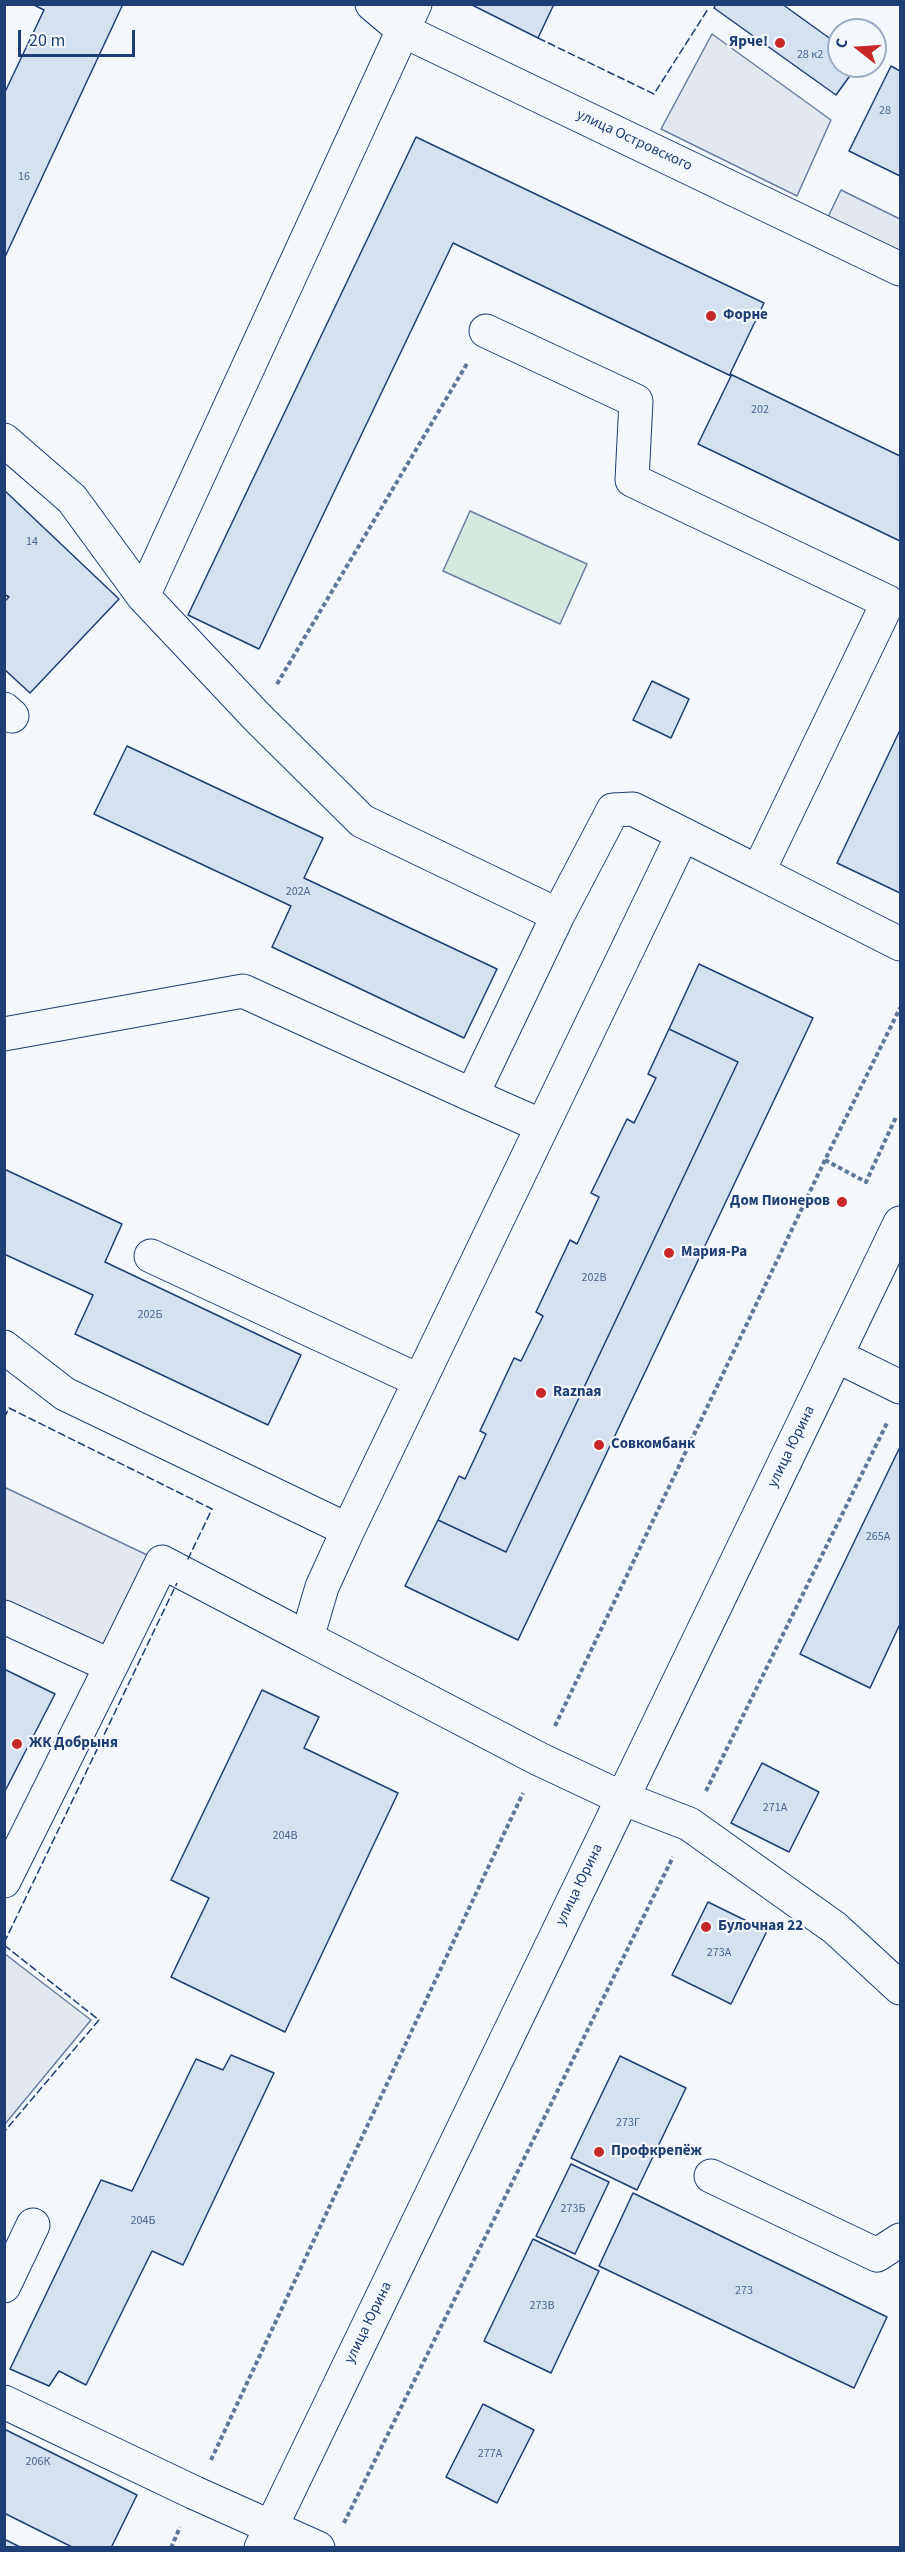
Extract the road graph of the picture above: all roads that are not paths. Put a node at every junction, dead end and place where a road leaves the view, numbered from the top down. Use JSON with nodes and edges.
{"nodes":[{"id":1,"x":372,"y":4,"type":"edge"},
{"id":2,"x":409,"y":18,"type":"edge"},
{"id":3,"x":900,"y":269,"type":"edge"},
{"id":4,"x":486,"y":331,"type":"road end"},
{"id":5,"x":4,"y":440,"type":"edge"},
{"id":6,"x":143,"y":596,"type":"junction"},
{"id":7,"x":683,"y":834,"type":"junction"},
{"id":8,"x":758,"y":872,"type":"junction"},
{"id":9,"x":558,"y":915,"type":"junction"},
{"id":10,"x":900,"y":944,"type":"edge"},
{"id":11,"x":4,"y":1034,"type":"edge"},
{"id":12,"x":472,"y":1095,"type":"junction"},
{"id":13,"x":542,"y":1126,"type":"junction"},
{"id":14,"x":900,"y":1223,"type":"edge"},
{"id":15,"x":151,"y":1256,"type":"dead end"},
{"id":16,"x":4,"y":1347,"type":"edge"},
{"id":17,"x":837,"y":1356,"type":"junction"},
{"id":18,"x":420,"y":1381,"type":"junction"},
{"id":19,"x":900,"y":1387,"type":"edge"},
{"id":20,"x":348,"y":1530,"type":"junction"},
{"id":21,"x":4,"y":1617,"type":"edge"},
{"id":22,"x":307,"y":1638,"type":"junction"},
{"id":23,"x":111,"y":1666,"type":"junction"},
{"id":24,"x":622,"y":1798,"type":"junction"},
{"id":25,"x":4,"y":1881,"type":"edge"},
{"id":26,"x":900,"y":1988,"type":"edge"},
{"id":27,"x":711,"y":2176,"type":"dead end"},
{"id":28,"x":33,"y":2225,"type":"dead end"},
{"id":29,"x":900,"y":2240,"type":"edge"},
{"id":30,"x":4,"y":2286,"type":"edge"},
{"id":31,"x":4,"y":2402,"type":"edge"},
{"id":32,"x":266,"y":2537,"type":"edge"},
{"id":33,"x":318,"y":2547,"type":"edge"}],
"edges":[{"from":1,"to":2,"type":"main road","name":"улица Островского"},
{"from":2,"to":3,"type":"main road","name":"улица Островского"},
{"from":2,"to":6,"type":"main road"},
{"from":4,"to":8,"type":"main road"},
{"from":5,"to":6,"type":"main road"},
{"from":6,"to":9,"type":"main road"},
{"from":7,"to":8,"type":"main road"},
{"from":7,"to":9,"type":"main road"},
{"from":7,"to":13,"type":"main road"},
{"from":8,"to":10,"type":"main road"},
{"from":9,"to":12,"type":"main road"},
{"from":11,"to":12,"type":"main road"},
{"from":12,"to":13,"type":"main road"},
{"from":13,"to":18,"type":"main road"},
{"from":14,"to":17,"type":"main road","name":"улица Юрина"},
{"from":15,"to":18,"type":"main road"},
{"from":16,"to":20,"type":"main road"},
{"from":17,"to":19,"type":"main road"},
{"from":17,"to":24,"type":"main road","name":"улица Юрина"},
{"from":18,"to":20,"type":"main road"},
{"from":20,"to":22,"type":"main road"},
{"from":21,"to":23,"type":"main road"},
{"from":22,"to":23,"type":"main road"},
{"from":22,"to":24,"type":"main road"},
{"from":23,"to":25,"type":"main road"},
{"from":24,"to":26,"type":"main road"},
{"from":24,"to":32,"type":"main road","name":"улица Юрина"},
{"from":27,"to":29,"type":"main road"},
{"from":28,"to":30,"type":"main road"},
{"from":31,"to":32,"type":"main road"},
{"from":32,"to":33,"type":"main road"}]}
